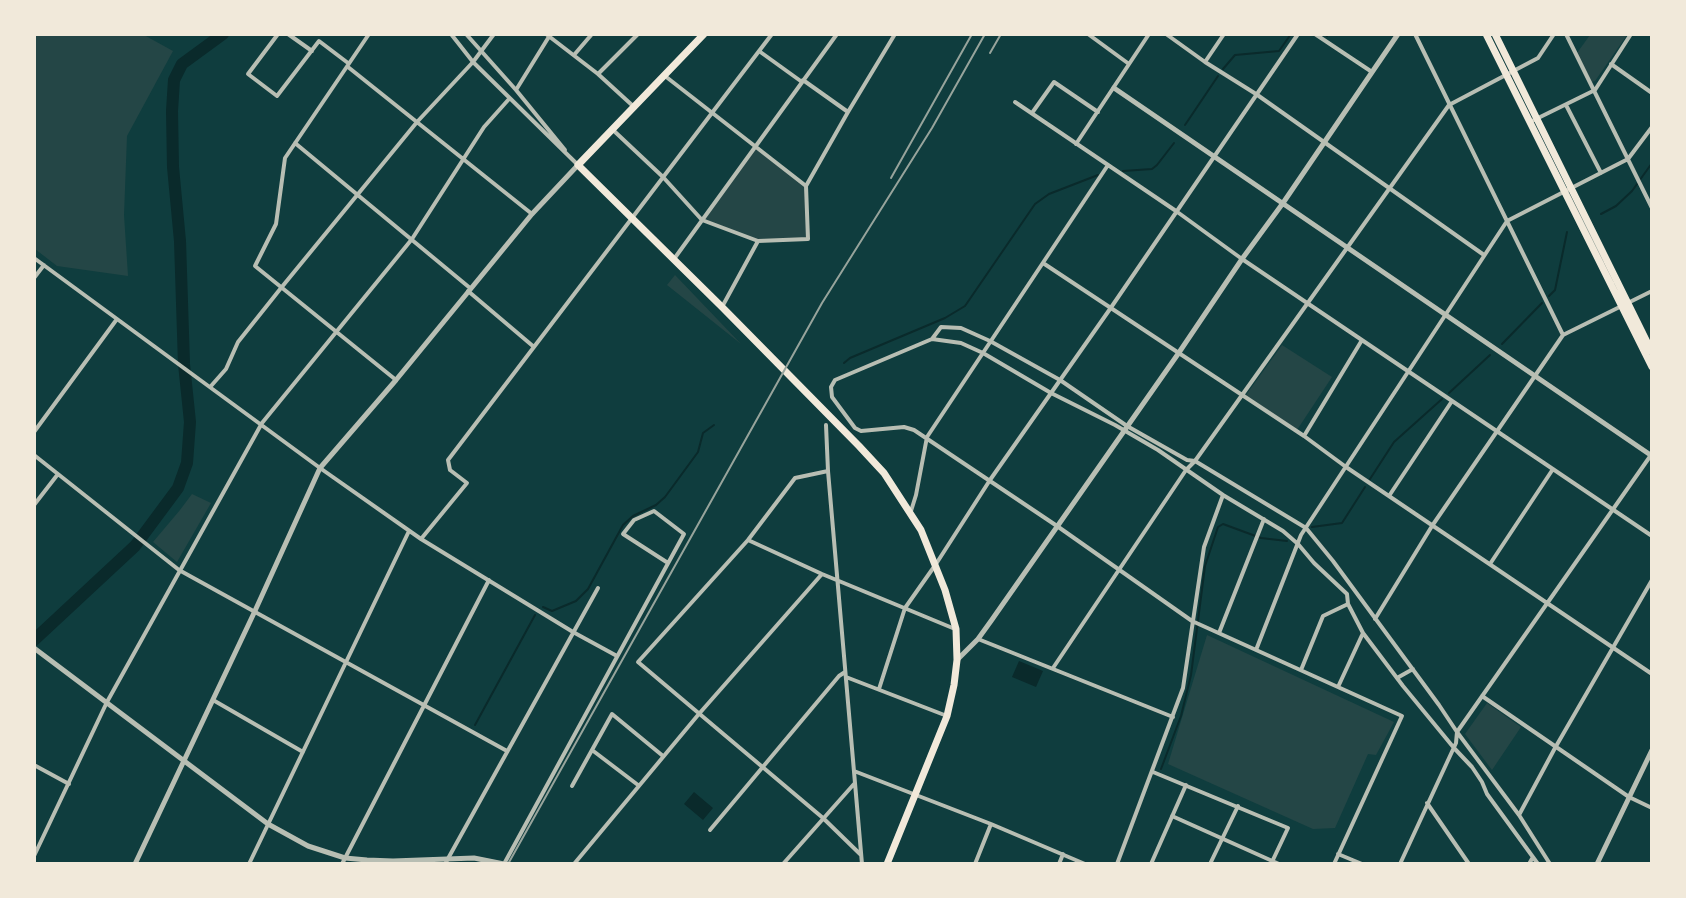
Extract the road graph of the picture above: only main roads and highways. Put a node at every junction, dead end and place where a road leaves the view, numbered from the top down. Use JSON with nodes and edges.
{"nodes":[{"id":1,"x":704,"y":34,"type":"edge"},
{"id":2,"x":1486,"y":34,"type":"edge"},
{"id":3,"x":1495,"y":34,"type":"edge"},
{"id":4,"x":1510,"y":73,"type":"junction"},
{"id":5,"x":1624,"y":305,"type":"junction"},
{"id":6,"x":1652,"y":352,"type":"edge"},
{"id":7,"x":1652,"y":367,"type":"edge"},
{"id":8,"x":887,"y":864,"type":"edge"}],
"edges":[{"from":1,"to":8,"type":"highway"},
{"from":2,"to":4,"type":"highway"},
{"from":3,"to":4,"type":"highway"},
{"from":4,"to":5,"type":"highway"},
{"from":5,"to":6,"type":"highway"},
{"from":5,"to":7,"type":"highway"}]}
